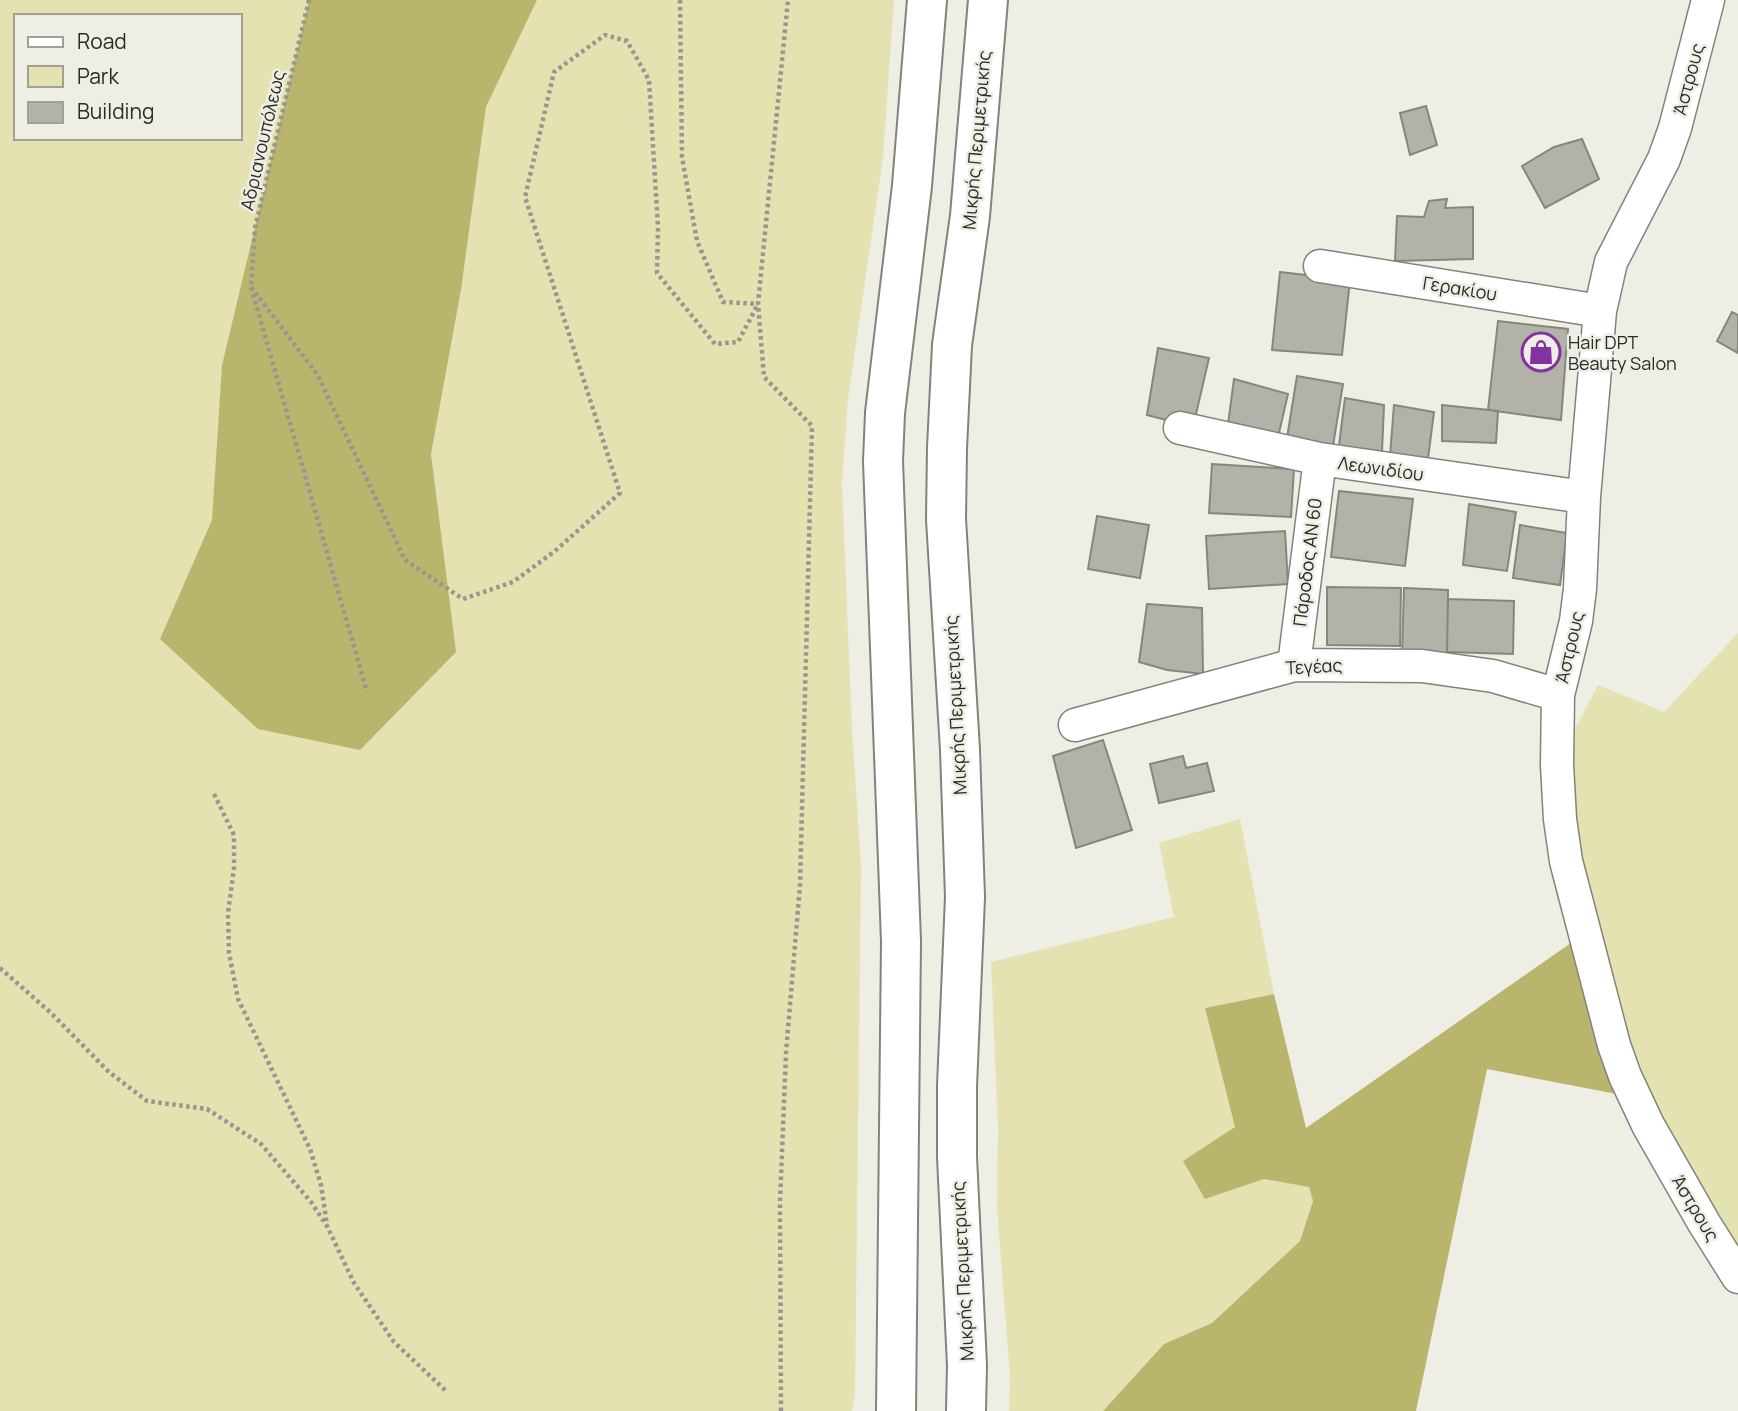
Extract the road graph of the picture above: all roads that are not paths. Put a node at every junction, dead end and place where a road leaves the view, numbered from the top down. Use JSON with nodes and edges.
{"nodes":[{"id":1,"x":927,"y":0,"type":"edge"},
{"id":2,"x":988,"y":0,"type":"edge"},
{"id":3,"x":1708,"y":0,"type":"edge"},
{"id":4,"x":1320,"y":266,"type":"dead end"},
{"id":5,"x":1600,"y":311,"type":"junction"},
{"id":6,"x":1180,"y":428,"type":"dead end"},
{"id":7,"x":1320,"y":459,"type":"junction"},
{"id":8,"x":1584,"y":497,"type":"junction"},
{"id":9,"x":1294,"y":664,"type":"junction"},
{"id":10,"x":1558,"y":695,"type":"junction"},
{"id":11,"x":1075,"y":725,"type":"dead end"},
{"id":12,"x":1738,"y":1277,"type":"edge"},
{"id":13,"x":895,"y":1411,"type":"edge"},
{"id":14,"x":966,"y":1411,"type":"edge"}],
"edges":[{"from":1,"to":13,"type":"main road"},
{"from":2,"to":14,"type":"main road","name":"Μικρής Περιμετρικής"},
{"from":3,"to":5,"type":"street","name":"Άστρους"},
{"from":4,"to":5,"type":"street","name":"Γερακίου"},
{"from":5,"to":8,"type":"street","name":"Άστρους"},
{"from":6,"to":7,"type":"street","name":"Λεωνιδίου"},
{"from":7,"to":8,"type":"street","name":"Λεωνιδίου"},
{"from":7,"to":9,"type":"street","name":"Πάροδος ΑΝ 60"},
{"from":8,"to":10,"type":"street","name":"Άστρους"},
{"from":9,"to":10,"type":"street","name":"Τεγέας"},
{"from":9,"to":11,"type":"street","name":"Τεγέας"},
{"from":10,"to":12,"type":"street","name":"Άστρους"}]}
